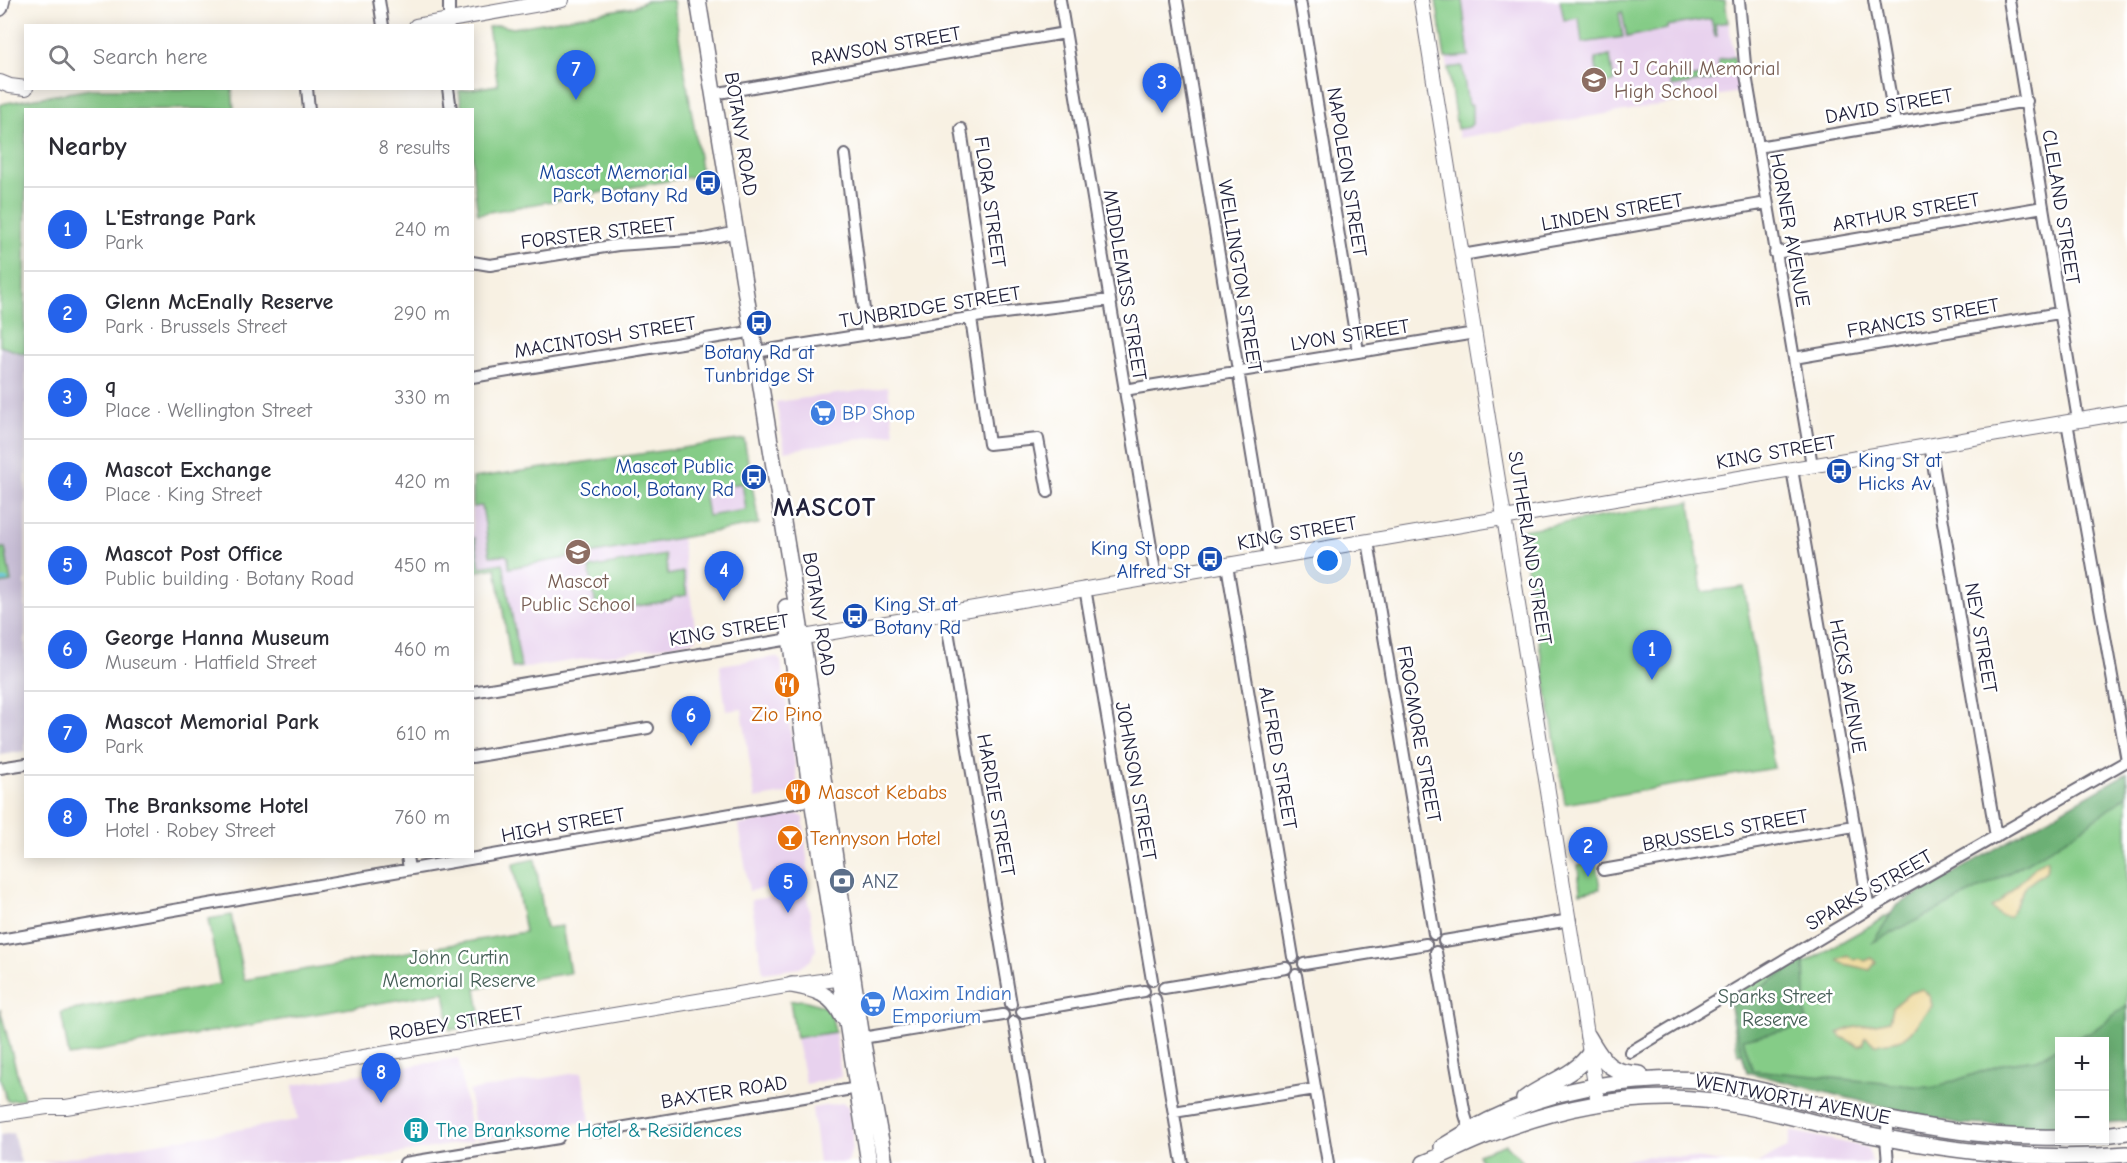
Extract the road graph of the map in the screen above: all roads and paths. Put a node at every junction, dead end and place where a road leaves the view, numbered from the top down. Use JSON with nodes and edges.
{"nodes":[{"id":1,"x":2,"y":0,"type":"edge"},
{"id":2,"x":379,"y":0,"type":"edge"},
{"id":3,"x":449,"y":0,"type":"edge"},
{"id":4,"x":562,"y":0,"type":"edge"},
{"id":5,"x":687,"y":0,"type":"edge"},
{"id":6,"x":698,"y":0,"type":"edge"},
{"id":7,"x":1060,"y":0,"type":"edge"},
{"id":8,"x":1177,"y":0,"type":"edge"},
{"id":9,"x":1300,"y":0,"type":"edge"},
{"id":10,"x":1421,"y":0,"type":"edge"},
{"id":11,"x":1739,"y":0,"type":"edge"},
{"id":12,"x":1874,"y":0,"type":"edge"},
{"id":13,"x":2009,"y":0,"type":"edge"},
{"id":14,"x":0,"y":8,"type":"edge"},
{"id":15,"x":449,"y":23,"type":"edge"},
{"id":16,"x":383,"y":24,"type":"edge"},
{"id":17,"x":1065,"y":33,"type":"junction"},
{"id":18,"x":0,"y":82,"type":"edge"},
{"id":19,"x":24,"y":88,"type":"edge"},
{"id":20,"x":24,"y":88,"type":"edge"},
{"id":21,"x":307,"y":90,"type":"edge"},
{"id":22,"x":448,"y":90,"type":"edge"},
{"id":23,"x":0,"y":92,"type":"edge"},
{"id":24,"x":713,"y":94,"type":"junction"},
{"id":25,"x":2027,"y":101,"type":"junction"},
{"id":26,"x":309,"y":108,"type":"edge"},
{"id":27,"x":452,"y":108,"type":"edge"},
{"id":28,"x":1895,"y":123,"type":"junction"},
{"id":29,"x":961,"y":129,"type":"dead end"},
{"id":30,"x":1758,"y":147,"type":"junction"},
{"id":31,"x":845,"y":155,"type":"dead end"},
{"id":32,"x":1767,"y":203,"type":"junction"},
{"id":33,"x":2043,"y":207,"type":"junction"},
{"id":34,"x":728,"y":234,"type":"junction"},
{"id":35,"x":1775,"y":253,"type":"junction"},
{"id":36,"x":1462,"y":255,"type":"junction"},
{"id":37,"x":474,"y":262,"type":"edge"},
{"id":38,"x":1110,"y":300,"type":"junction"},
{"id":39,"x":2060,"y":313,"type":"junction"},
{"id":40,"x":988,"y":315,"type":"junction"},
{"id":41,"x":971,"y":318,"type":"junction"},
{"id":42,"x":743,"y":333,"type":"junction"},
{"id":43,"x":1475,"y":333,"type":"junction"},
{"id":44,"x":867,"y":334,"type":"junction"},
{"id":45,"x":1358,"y":351,"type":"junction"},
{"id":46,"x":755,"y":352,"type":"junction"},
{"id":47,"x":1794,"y":358,"type":"junction"},
{"id":48,"x":1238,"y":372,"type":"junction"},
{"id":49,"x":474,"y":377,"type":"edge"},
{"id":50,"x":1124,"y":390,"type":"junction"},
{"id":51,"x":2127,"y":412,"type":"edge"},
{"id":52,"x":2073,"y":421,"type":"junction"},
{"id":53,"x":1930,"y":445,"type":"junction"},
{"id":54,"x":1812,"y":465,"type":"junction"},
{"id":55,"x":1792,"y":469,"type":"junction"},
{"id":56,"x":1048,"y":492,"type":"dead end"},
{"id":57,"x":1505,"y":518,"type":"junction"},
{"id":58,"x":1368,"y":541,"type":"junction"},
{"id":59,"x":1269,"y":558,"type":"junction"},
{"id":60,"x":1227,"y":565,"type":"junction"},
{"id":61,"x":1156,"y":577,"type":"junction"},
{"id":62,"x":1085,"y":588,"type":"junction"},
{"id":63,"x":945,"y":613,"type":"junction"},
{"id":64,"x":796,"y":638,"type":"junction"},
{"id":65,"x":474,"y":692,"type":"edge"},
{"id":66,"x":648,"y":728,"type":"dead end"},
{"id":67,"x":474,"y":758,"type":"edge"},
{"id":68,"x":2127,"y":761,"type":"edge"},
{"id":69,"x":24,"y":764,"type":"edge"},
{"id":70,"x":0,"y":768,"type":"edge"},
{"id":71,"x":812,"y":800,"type":"junction"},
{"id":72,"x":1854,"y":826,"type":"junction"},
{"id":73,"x":1996,"y":837,"type":"junction"},
{"id":74,"x":407,"y":858,"type":"edge"},
{"id":75,"x":473,"y":858,"type":"edge"},
{"id":76,"x":474,"y":858,"type":"edge"},
{"id":77,"x":409,"y":869,"type":"junction"},
{"id":78,"x":1603,"y":870,"type":"dead end"},
{"id":79,"x":1869,"y":909,"type":"junction"},
{"id":80,"x":1570,"y":920,"type":"junction"},
{"id":81,"x":1434,"y":934,"type":"junction"},
{"id":82,"x":0,"y":940,"type":"edge"},
{"id":83,"x":1444,"y":942,"type":"junction"},
{"id":84,"x":1426,"y":944,"type":"junction"},
{"id":85,"x":1436,"y":952,"type":"junction"},
{"id":86,"x":1293,"y":957,"type":"junction"},
{"id":87,"x":1304,"y":964,"type":"junction"},
{"id":88,"x":1286,"y":968,"type":"junction"},
{"id":89,"x":1296,"y":975,"type":"junction"},
{"id":90,"x":846,"y":978,"type":"junction"},
{"id":91,"x":1152,"y":980,"type":"junction"},
{"id":92,"x":792,"y":985,"type":"junction"},
{"id":93,"x":1164,"y":988,"type":"junction"},
{"id":94,"x":1144,"y":991,"type":"junction"},
{"id":95,"x":1155,"y":999,"type":"junction"},
{"id":96,"x":1011,"y":1004,"type":"junction"},
{"id":97,"x":1022,"y":1012,"type":"junction"},
{"id":98,"x":1003,"y":1015,"type":"junction"},
{"id":99,"x":1014,"y":1022,"type":"junction"},
{"id":100,"x":856,"y":1038,"type":"junction"},
{"id":101,"x":1590,"y":1044,"type":"junction"},
{"id":102,"x":1630,"y":1052,"type":"dead end"},
{"id":103,"x":1674,"y":1078,"type":"junction"},
{"id":104,"x":1596,"y":1085,"type":"junction"},
{"id":105,"x":858,"y":1088,"type":"junction"},
{"id":106,"x":1315,"y":1089,"type":"junction"},
{"id":107,"x":1599,"y":1103,"type":"junction"},
{"id":108,"x":66,"y":1107,"type":"junction"},
{"id":109,"x":1174,"y":1112,"type":"junction"},
{"id":110,"x":0,"y":1114,"type":"edge"},
{"id":111,"x":1502,"y":1114,"type":"junction"},
{"id":112,"x":1888,"y":1119,"type":"junction"},
{"id":113,"x":0,"y":1124,"type":"edge"},
{"id":114,"x":1470,"y":1131,"type":"junction"},
{"id":115,"x":596,"y":1132,"type":"dead end"},
{"id":116,"x":2127,"y":1132,"type":"edge"},
{"id":117,"x":2109,"y":1134,"type":"edge"},
{"id":118,"x":2055,"y":1137,"type":"edge"},
{"id":119,"x":558,"y":1138,"type":"dead end"},
{"id":120,"x":1886,"y":1139,"type":"junction"},
{"id":121,"x":866,"y":1143,"type":"junction"},
{"id":122,"x":2127,"y":1154,"type":"edge"},
{"id":123,"x":405,"y":1163,"type":"edge"},
{"id":124,"x":860,"y":1163,"type":"edge"},
{"id":125,"x":869,"y":1163,"type":"edge"},
{"id":126,"x":885,"y":1163,"type":"edge"},
{"id":127,"x":1038,"y":1163,"type":"edge"},
{"id":128,"x":1182,"y":1163,"type":"edge"},
{"id":129,"x":1328,"y":1163,"type":"edge"},
{"id":130,"x":1422,"y":1163,"type":"edge"},
{"id":131,"x":1888,"y":1163,"type":"edge"}],
"edges":[{"from":1,"to":14,"type":"main road"},
{"from":2,"to":16,"type":"street"},
{"from":3,"to":15,"type":"street"},
{"from":4,"to":15,"type":"street"},
{"from":5,"to":34,"type":"main road","name":"BOTANY ROAD"},
{"from":6,"to":24,"type":"main road","name":"BOTANY ROAD"},
{"from":7,"to":17,"type":"street","name":"MIDDLEMISS STREET"},
{"from":8,"to":48,"type":"street","name":"WELLINGTON STREET"},
{"from":9,"to":45,"type":"street","name":"NAPOLEON STREET"},
{"from":10,"to":36,"type":"street","name":"SUTHERLAND STREET"},
{"from":11,"to":30,"type":"street","name":"HORNER AVENUE"},
{"from":12,"to":28,"type":"street"},
{"from":13,"to":25,"type":"street","name":"CLELAND STREET"},
{"from":17,"to":24,"type":"street","name":"RAWSON STREET"},
{"from":17,"to":38,"type":"street","name":"MIDDLEMISS STREET"},
{"from":18,"to":19,"type":"street"},
{"from":20,"to":23,"type":"street"},
{"from":21,"to":26,"type":"street"},
{"from":22,"to":27,"type":"street"},
{"from":24,"to":46,"type":"main road","name":"BOTANY ROAD"},
{"from":25,"to":28,"type":"street","name":"DAVID STREET"},
{"from":25,"to":33,"type":"street","name":"CLELAND STREET"},
{"from":28,"to":30,"type":"street","name":"DAVID STREET"},
{"from":29,"to":40,"type":"street","name":"FLORA STREET"},
{"from":30,"to":32,"type":"street","name":"HORNER AVENUE"},
{"from":31,"to":44,"type":"street"},
{"from":32,"to":35,"type":"street","name":"HORNER AVENUE"},
{"from":32,"to":36,"type":"street","name":"LINDEN STREET"},
{"from":33,"to":35,"type":"street","name":"ARTHUR STREET"},
{"from":33,"to":39,"type":"street","name":"CLELAND STREET"},
{"from":34,"to":37,"type":"street","name":"FORSTER STREET"},
{"from":34,"to":42,"type":"main road","name":"BOTANY ROAD"},
{"from":35,"to":47,"type":"street","name":"HORNER AVENUE"},
{"from":36,"to":43,"type":"street","name":"SUTHERLAND STREET"},
{"from":38,"to":40,"type":"street","name":"TUNBRIDGE STREET"},
{"from":38,"to":50,"type":"street","name":"MIDDLEMISS STREET"},
{"from":39,"to":47,"type":"street","name":"FRANCIS STREET"},
{"from":39,"to":52,"type":"street","name":"CLELAND STREET"},
{"from":40,"to":41,"type":"street","name":"TUNBRIDGE STREET"},
{"from":41,"to":44,"type":"street","name":"TUNBRIDGE STREET"},
{"from":41,"to":56,"type":"street"},
{"from":42,"to":49,"type":"street","name":"MACINTOSH STREET"},
{"from":42,"to":64,"type":"main road","name":"BOTANY ROAD"},
{"from":43,"to":45,"type":"street","name":"LYON STREET"},
{"from":43,"to":57,"type":"street","name":"SUTHERLAND STREET"},
{"from":44,"to":46,"type":"street","name":"TUNBRIDGE STREET"},
{"from":45,"to":48,"type":"street","name":"LYON STREET"},
{"from":46,"to":64,"type":"main road","name":"BOTANY ROAD"},
{"from":47,"to":54,"type":"street","name":"HORNER AVENUE"},
{"from":48,"to":50,"type":"street","name":"LYON STREET"},
{"from":48,"to":59,"type":"street","name":"WELLINGTON STREET"},
{"from":50,"to":61,"type":"street","name":"MIDDLEMISS STREET"},
{"from":51,"to":52,"type":"street","name":"KING STREET"},
{"from":52,"to":53,"type":"street","name":"KING STREET"},
{"from":52,"to":68,"type":"street","name":"CLELAND STREET"},
{"from":53,"to":54,"type":"street","name":"KING STREET"},
{"from":53,"to":73,"type":"street","name":"NEY STREET"},
{"from":54,"to":55,"type":"street","name":"KING STREET"},
{"from":55,"to":57,"type":"street","name":"KING STREET"},
{"from":55,"to":72,"type":"street","name":"HICKS AVENUE"},
{"from":57,"to":58,"type":"street","name":"KING STREET"},
{"from":57,"to":80,"type":"street","name":"SUTHERLAND STREET"},
{"from":58,"to":59,"type":"street","name":"KING STREET"},
{"from":58,"to":81,"type":"street","name":"FROGMORE STREET"},
{"from":59,"to":60,"type":"street","name":"KING STREET"},
{"from":60,"to":61,"type":"street","name":"KING STREET"},
{"from":60,"to":86,"type":"street","name":"ALFRED STREET"},
{"from":61,"to":62,"type":"street","name":"KING STREET"},
{"from":62,"to":63,"type":"street","name":"KING STREET"},
{"from":62,"to":91,"type":"street","name":"JOHNSON STREET"},
{"from":63,"to":64,"type":"street","name":"KING STREET"},
{"from":63,"to":96,"type":"street","name":"HARDIE STREET"},
{"from":64,"to":65,"type":"street","name":"KING STREET"},
{"from":64,"to":71,"type":"main road","name":"BOTANY ROAD"},
{"from":64,"to":90,"type":"main road","name":"BOTANY ROAD"},
{"from":66,"to":67,"type":"street"},
{"from":68,"to":73,"type":"street","name":"SPARKS STREET"},
{"from":69,"to":70,"type":"street"},
{"from":71,"to":76,"type":"street","name":"HIGH STREET"},
{"from":71,"to":90,"type":"main road","name":"BOTANY ROAD"},
{"from":72,"to":78,"type":"street","name":"BRUSSELS STREET"},
{"from":72,"to":79,"type":"street","name":"HICKS AVENUE"},
{"from":73,"to":79,"type":"street","name":"SPARKS STREET"},
{"from":74,"to":77,"type":"street"},
{"from":75,"to":77,"type":"street","name":"HIGH STREET"},
{"from":77,"to":82,"type":"street","name":"HIGH STREET"},
{"from":79,"to":102,"type":"street","name":"SPARKS STREET"},
{"from":80,"to":83,"type":"street"},
{"from":80,"to":101,"type":"street","name":"SUTHERLAND STREET"},
{"from":81,"to":83,"type":"street"},
{"from":81,"to":84,"type":"street"},
{"from":83,"to":85,"type":"street"},
{"from":84,"to":85,"type":"street"},
{"from":84,"to":87,"type":"street"},
{"from":85,"to":114,"type":"street"},
{"from":86,"to":87,"type":"street"},
{"from":86,"to":88,"type":"street"},
{"from":87,"to":89,"type":"street"},
{"from":88,"to":89,"type":"street"},
{"from":88,"to":93,"type":"street"},
{"from":89,"to":106,"type":"street"},
{"from":90,"to":92,"type":"street","name":"ROBEY STREET"},
{"from":90,"to":100,"type":"main road","name":"BOTANY ROAD"},
{"from":91,"to":93,"type":"street"},
{"from":91,"to":94,"type":"street"},
{"from":92,"to":100,"type":"main road"},
{"from":92,"to":108,"type":"street","name":"ROBEY STREET"},
{"from":93,"to":95,"type":"street"},
{"from":94,"to":95,"type":"street"},
{"from":94,"to":97,"type":"street"},
{"from":95,"to":109,"type":"street"},
{"from":96,"to":97,"type":"street"},
{"from":96,"to":98,"type":"street"},
{"from":97,"to":99,"type":"street"},
{"from":98,"to":99,"type":"street"},
{"from":98,"to":100,"type":"street"},
{"from":99,"to":127,"type":"street"},
{"from":100,"to":105,"type":"main road","name":"BOTANY ROAD"},
{"from":100,"to":126,"type":"main road","name":"BOTANY ROAD"},
{"from":101,"to":103,"type":"main road"},
{"from":101,"to":104,"type":"street","name":"SUTHERLAND STREET"},
{"from":101,"to":111,"type":"main road"},
{"from":103,"to":104,"type":"main road","name":"WENTWORTH AVENUE"},
{"from":103,"to":112,"type":"main road","name":"WENTWORTH AVENUE"},
{"from":104,"to":107,"type":"street","name":"SUTHERLAND STREET"},
{"from":104,"to":111,"type":"main road","name":"WENTWORTH AVENUE"},
{"from":105,"to":115,"type":"street","name":"BAXTER ROAD"},
{"from":105,"to":121,"type":"main road","name":"BOTANY ROAD"},
{"from":106,"to":109,"type":"street"},
{"from":106,"to":129,"type":"street"},
{"from":107,"to":120,"type":"main road","name":"WENTWORTH AVENUE"},
{"from":107,"to":130,"type":"main road","name":"WENTWORTH AVENUE"},
{"from":108,"to":110,"type":"street","name":"ROBEY STREET"},
{"from":108,"to":113,"type":"street","name":"ROBEY STREET"},
{"from":109,"to":128,"type":"street"},
{"from":111,"to":114,"type":"main road","name":"WENTWORTH AVENUE"},
{"from":112,"to":118,"type":"main road","name":"WENTWORTH AVENUE"},
{"from":112,"to":120,"type":"street"},
{"from":114,"to":130,"type":"main road","name":"WENTWORTH AVENUE"},
{"from":116,"to":117,"type":"main road"},
{"from":119,"to":123,"type":"street"},
{"from":120,"to":122,"type":"main road","name":"WENTWORTH AVENUE"},
{"from":120,"to":131,"type":"street"},
{"from":121,"to":124,"type":"street"},
{"from":121,"to":125,"type":"main road","name":"BOTANY ROAD"}]}
